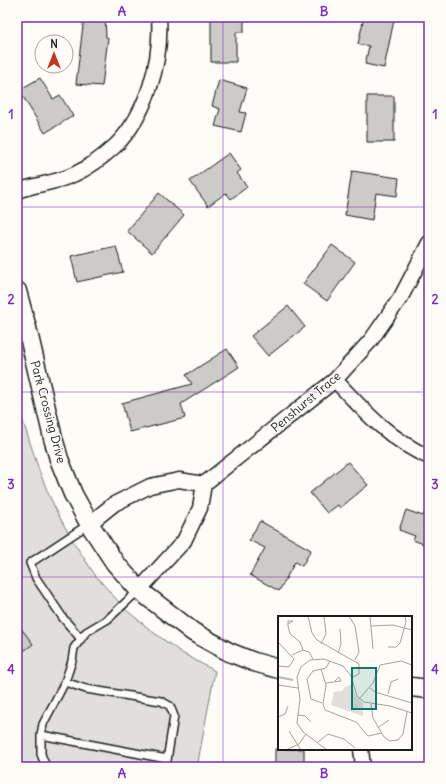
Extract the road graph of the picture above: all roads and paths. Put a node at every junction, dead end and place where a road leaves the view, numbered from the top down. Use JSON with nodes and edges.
{"nodes":[{"id":1,"x":159,"y":17,"type":"edge"},
{"id":2,"x":17,"y":191,"type":"edge"},
{"id":3,"x":429,"y":243,"type":"edge"},
{"id":4,"x":17,"y":291,"type":"edge"},
{"id":5,"x":335,"y":380,"type":"junction"},
{"id":6,"x":429,"y":457,"type":"edge"},
{"id":7,"x":204,"y":484,"type":"junction"},
{"id":8,"x":89,"y":524,"type":"junction"},
{"id":9,"x":139,"y":590,"type":"junction"},
{"id":10,"x":81,"y":639,"type":"junction"},
{"id":11,"x":278,"y":669,"type":"edge"},
{"id":12,"x":65,"y":682,"type":"junction"},
{"id":13,"x":412,"y":687,"type":"edge"},
{"id":14,"x":429,"y":689,"type":"edge"},
{"id":15,"x":41,"y":735,"type":"junction"},
{"id":16,"x":361,"y":750,"type":"edge"},
{"id":17,"x":167,"y":759,"type":"junction"},
{"id":18,"x":46,"y":767,"type":"edge"},
{"id":19,"x":166,"y":767,"type":"edge"},
{"id":20,"x":363,"y":767,"type":"edge"}],
"edges":[{"from":1,"to":2,"type":"street"},
{"from":3,"to":5,"type":"street","name":"Penshurst Trace"},
{"from":4,"to":8,"type":"street","name":"Park Crossing Drive"},
{"from":5,"to":6,"type":"street"},
{"from":5,"to":7,"type":"street","name":"Penshurst Trace"},
{"from":7,"to":8,"type":"street"},
{"from":7,"to":9,"type":"street"},
{"from":8,"to":9,"type":"street","name":"Park Crossing Drive"},
{"from":8,"to":10,"type":"lane"},
{"from":9,"to":10,"type":"lane"},
{"from":9,"to":11,"type":"street","name":"Park Crossing Drive"},
{"from":10,"to":12,"type":"lane"},
{"from":12,"to":15,"type":"lane"},
{"from":12,"to":17,"type":"lane"},
{"from":13,"to":14,"type":"street"},
{"from":15,"to":17,"type":"lane"},
{"from":15,"to":18,"type":"lane"},
{"from":16,"to":20,"type":"street"},
{"from":17,"to":19,"type":"lane"}]}
